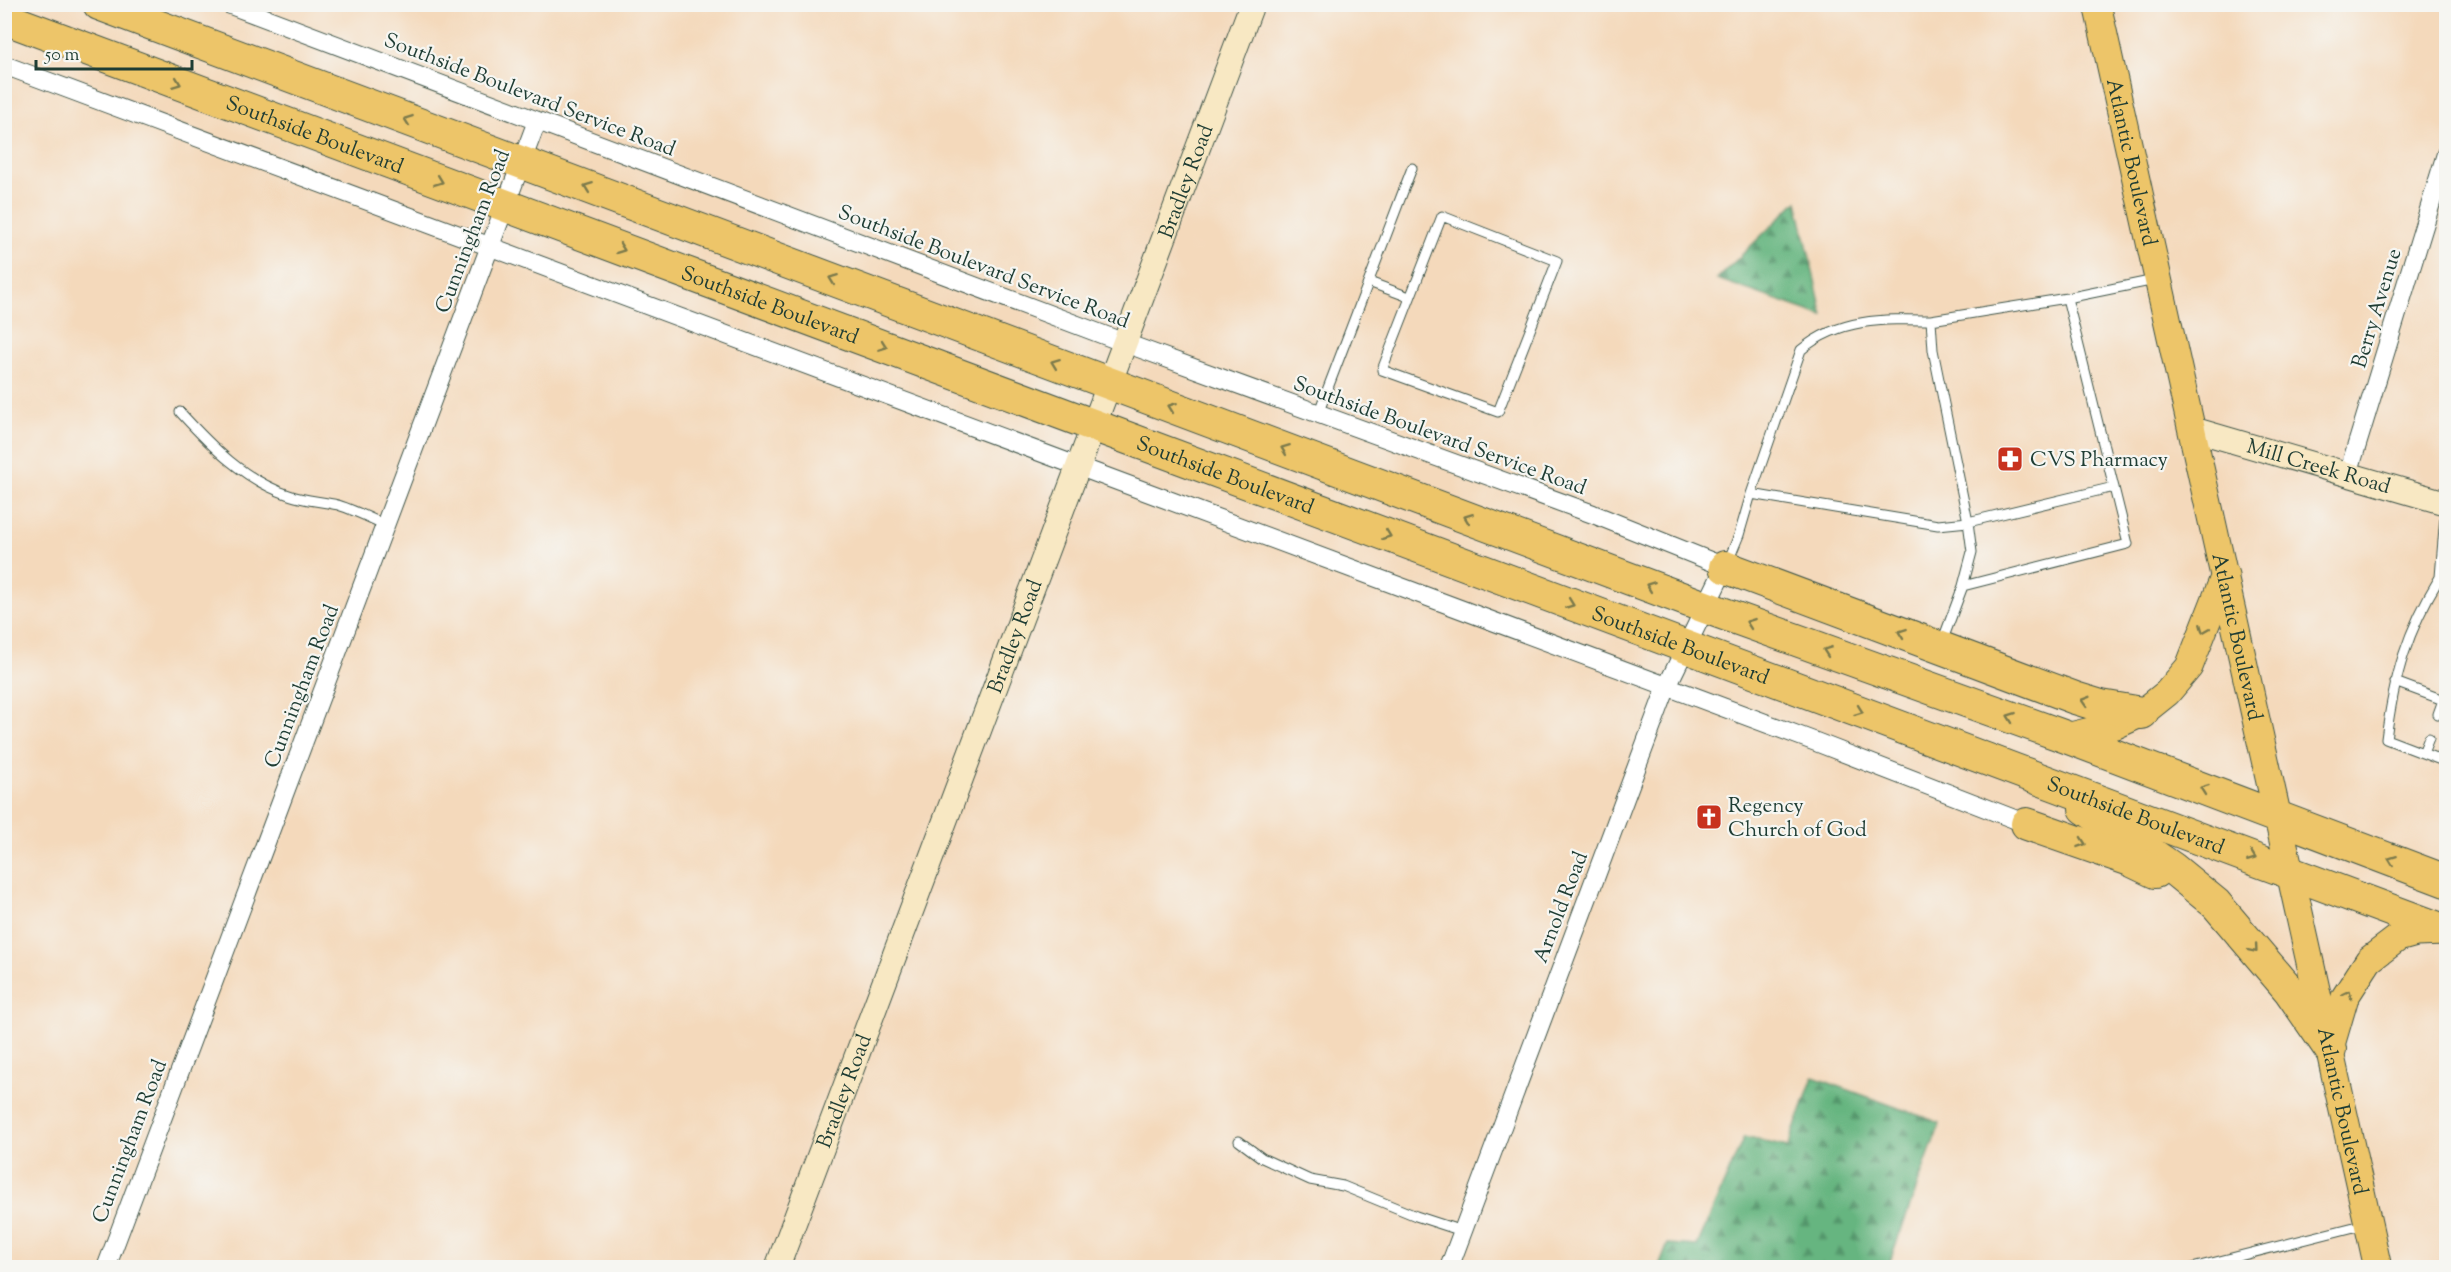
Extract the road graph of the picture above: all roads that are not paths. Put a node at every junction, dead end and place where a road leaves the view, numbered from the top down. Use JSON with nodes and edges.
{"nodes":[{"id":1,"x":99,"y":4,"type":"edge"},
{"id":2,"x":228,"y":4,"type":"edge"},
{"id":3,"x":1252,"y":4,"type":"edge"},
{"id":4,"x":2097,"y":4,"type":"edge"},
{"id":5,"x":4,"y":18,"type":"edge"},
{"id":6,"x":4,"y":65,"type":"edge"},
{"id":7,"x":537,"y":121,"type":"junction"},
{"id":8,"x":2446,"y":154,"type":"edge"},
{"id":9,"x":522,"y":162,"type":"junction"},
{"id":10,"x":1412,"y":168,"type":"dead end"},
{"id":11,"x":506,"y":206,"type":"junction"},
{"id":12,"x":490,"y":247,"type":"junction"},
{"id":13,"x":2158,"y":279,"type":"junction"},
{"id":14,"x":1369,"y":282,"type":"junction"},
{"id":15,"x":1409,"y":297,"type":"junction"},
{"id":16,"x":2067,"y":298,"type":"junction"},
{"id":17,"x":1930,"y":320,"type":"junction"},
{"id":18,"x":1125,"y":343,"type":"junction"},
{"id":19,"x":1110,"y":383,"type":"junction"},
{"id":20,"x":180,"y":412,"type":"dead end"},
{"id":21,"x":1318,"y":414,"type":"junction"},
{"id":22,"x":1094,"y":424,"type":"junction"},
{"id":23,"x":2192,"y":429,"type":"junction"},
{"id":24,"x":1079,"y":465,"type":"junction"},
{"id":25,"x":2348,"y":474,"type":"junction"},
{"id":26,"x":2114,"y":487,"type":"junction"},
{"id":27,"x":1751,"y":494,"type":"junction"},
{"id":28,"x":2446,"y":503,"type":"edge"},
{"id":29,"x":1968,"y":522,"type":"junction"},
{"id":30,"x":386,"y":525,"type":"junction"},
{"id":31,"x":1725,"y":567,"type":"junction"},
{"id":32,"x":2225,"y":575,"type":"junction"},
{"id":33,"x":2443,"y":578,"type":"edge"},
{"id":34,"x":1963,"y":586,"type":"junction"},
{"id":35,"x":1705,"y":607,"type":"junction"},
{"id":36,"x":1686,"y":647,"type":"junction"},
{"id":37,"x":1940,"y":647,"type":"junction"},
{"id":38,"x":2396,"y":682,"type":"junction"},
{"id":39,"x":1667,"y":686,"type":"junction"},
{"id":40,"x":2445,"y":700,"type":"edge"},
{"id":41,"x":2142,"y":713,"type":"junction"},
{"id":42,"x":2438,"y":714,"type":"dead end"},
{"id":43,"x":2066,"y":737,"type":"junction"},
{"id":44,"x":2429,"y":738,"type":"dead end"},
{"id":45,"x":2423,"y":753,"type":"junction"},
{"id":46,"x":2446,"y":762,"type":"edge"},
{"id":47,"x":2040,"y":778,"type":"junction"},
{"id":48,"x":2279,"y":817,"type":"junction"},
{"id":49,"x":2026,"y":824,"type":"joint"},
{"id":50,"x":2291,"y":872,"type":"junction"},
{"id":51,"x":2446,"y":881,"type":"edge"},
{"id":52,"x":2216,"y":904,"type":"junction"},
{"id":53,"x":2446,"y":932,"type":"edge"},
{"id":54,"x":2330,"y":1049,"type":"junction"},
{"id":55,"x":1239,"y":1141,"type":"dead end"},
{"id":56,"x":2368,"y":1224,"type":"junction"},
{"id":57,"x":1462,"y":1231,"type":"junction"},
{"id":58,"x":106,"y":1268,"type":"edge"},
{"id":59,"x":777,"y":1268,"type":"edge"},
{"id":60,"x":1449,"y":1268,"type":"edge"},
{"id":61,"x":2192,"y":1268,"type":"edge"},
{"id":62,"x":2378,"y":1268,"type":"edge"}],
"edges":[{"from":9,"to":1,"type":"highway","name":"Southside Boulevard","one_way":true},
{"from":2,"to":7,"type":"street","name":"Southside Boulevard Service Road"},
{"from":3,"to":18,"type":"street","name":"Bradley Road"},
{"from":4,"to":13,"type":"main road","name":"Atlantic Boulevard"},
{"from":5,"to":11,"type":"highway","name":"Southside Boulevard","one_way":true},
{"from":6,"to":12,"type":"street"},
{"from":7,"to":9,"type":"street","name":"Cunningham Road"},
{"from":7,"to":18,"type":"street","name":"Southside Boulevard Service Road"},
{"from":8,"to":25,"type":"street","name":"Berry Avenue"},
{"from":9,"to":11,"type":"street","name":"Cunningham Road"},
{"from":19,"to":9,"type":"highway","name":"Southside Boulevard","one_way":true},
{"from":10,"to":14,"type":"lane"},
{"from":11,"to":12,"type":"street","name":"Cunningham Road"},
{"from":11,"to":22,"type":"highway","name":"Southside Boulevard","one_way":true},
{"from":12,"to":24,"type":"street"},
{"from":12,"to":30,"type":"street","name":"Cunningham Road"},
{"from":13,"to":16,"type":"lane"},
{"from":13,"to":23,"type":"main road","name":"Atlantic Boulevard"},
{"from":14,"to":15,"type":"lane"},
{"from":14,"to":21,"type":"lane"},
{"from":15,"to":15,"type":"lane"},
{"from":16,"to":17,"type":"lane"},
{"from":16,"to":26,"type":"lane"},
{"from":17,"to":27,"type":"lane"},
{"from":17,"to":29,"type":"lane"},
{"from":18,"to":19,"type":"street","name":"Bradley Road"},
{"from":18,"to":21,"type":"street","name":"Southside Boulevard Service Road"},
{"from":19,"to":22,"type":"street","name":"Bradley Road"},
{"from":35,"to":19,"type":"highway","name":"Southside Boulevard","one_way":true},
{"from":20,"to":30,"type":"lane"},
{"from":21,"to":31,"type":"street","name":"Southside Boulevard Service Road"},
{"from":22,"to":24,"type":"street","name":"Bradley Road"},
{"from":22,"to":36,"type":"highway","name":"Southside Boulevard","one_way":true},
{"from":23,"to":25,"type":"street","name":"Mill Creek Road"},
{"from":23,"to":32,"type":"main road","name":"Atlantic Boulevard"},
{"from":24,"to":39,"type":"street"},
{"from":24,"to":59,"type":"street","name":"Bradley Road"},
{"from":25,"to":28,"type":"street","name":"Mill Creek Road"},
{"from":26,"to":29,"type":"lane"},
{"from":26,"to":34,"type":"lane"},
{"from":27,"to":29,"type":"lane"},
{"from":27,"to":31,"type":"lane"},
{"from":28,"to":33,"type":"lane"},
{"from":29,"to":34,"type":"lane"},
{"from":30,"to":58,"type":"street","name":"Cunningham Road"},
{"from":31,"to":35,"type":"street","name":"Arnold Road"},
{"from":37,"to":31,"type":"highway","one_way":true},
{"from":32,"to":41,"type":"main road","one_way":true},
{"from":32,"to":48,"type":"main road","name":"Atlantic Boulevard"},
{"from":33,"to":38,"type":"lane"},
{"from":34,"to":37,"type":"lane"},
{"from":35,"to":36,"type":"street","name":"Arnold Road"},
{"from":43,"to":35,"type":"highway","name":"Southside Boulevard","one_way":true},
{"from":36,"to":39,"type":"street","name":"Arnold Road"},
{"from":36,"to":47,"type":"highway","name":"Southside Boulevard","one_way":true},
{"from":41,"to":37,"type":"highway","one_way":true},
{"from":38,"to":40,"type":"lane"},
{"from":38,"to":45,"type":"lane"},
{"from":39,"to":49,"type":"street"},
{"from":39,"to":57,"type":"street","name":"Arnold Road"},
{"from":40,"to":42,"type":"lane"},
{"from":41,"to":43,"type":"main road"},
{"from":48,"to":43,"type":"highway","name":"Southside Boulevard","one_way":true},
{"from":44,"to":45,"type":"lane"},
{"from":45,"to":46,"type":"lane"},
{"from":47,"to":50,"type":"highway","name":"Southside Boulevard","one_way":true},
{"from":47,"to":52,"type":"highway"},
{"from":48,"to":50,"type":"main road","name":"Atlantic Boulevard"},
{"from":51,"to":48,"type":"highway","name":"Southside Boulevard","one_way":true},
{"from":49,"to":52,"type":"highway","one_way":true},
{"from":50,"to":53,"type":"highway","name":"Southside Boulevard"},
{"from":50,"to":54,"type":"main road","name":"Atlantic Boulevard"},
{"from":52,"to":54,"type":"highway","one_way":true},
{"from":54,"to":53,"type":"main road","one_way":true},
{"from":54,"to":56,"type":"main road","name":"Atlantic Boulevard"},
{"from":55,"to":57,"type":"lane"},
{"from":56,"to":61,"type":"lane"},
{"from":56,"to":62,"type":"main road","name":"Atlantic Boulevard"},
{"from":57,"to":60,"type":"street","name":"Arnold Road"}]}
